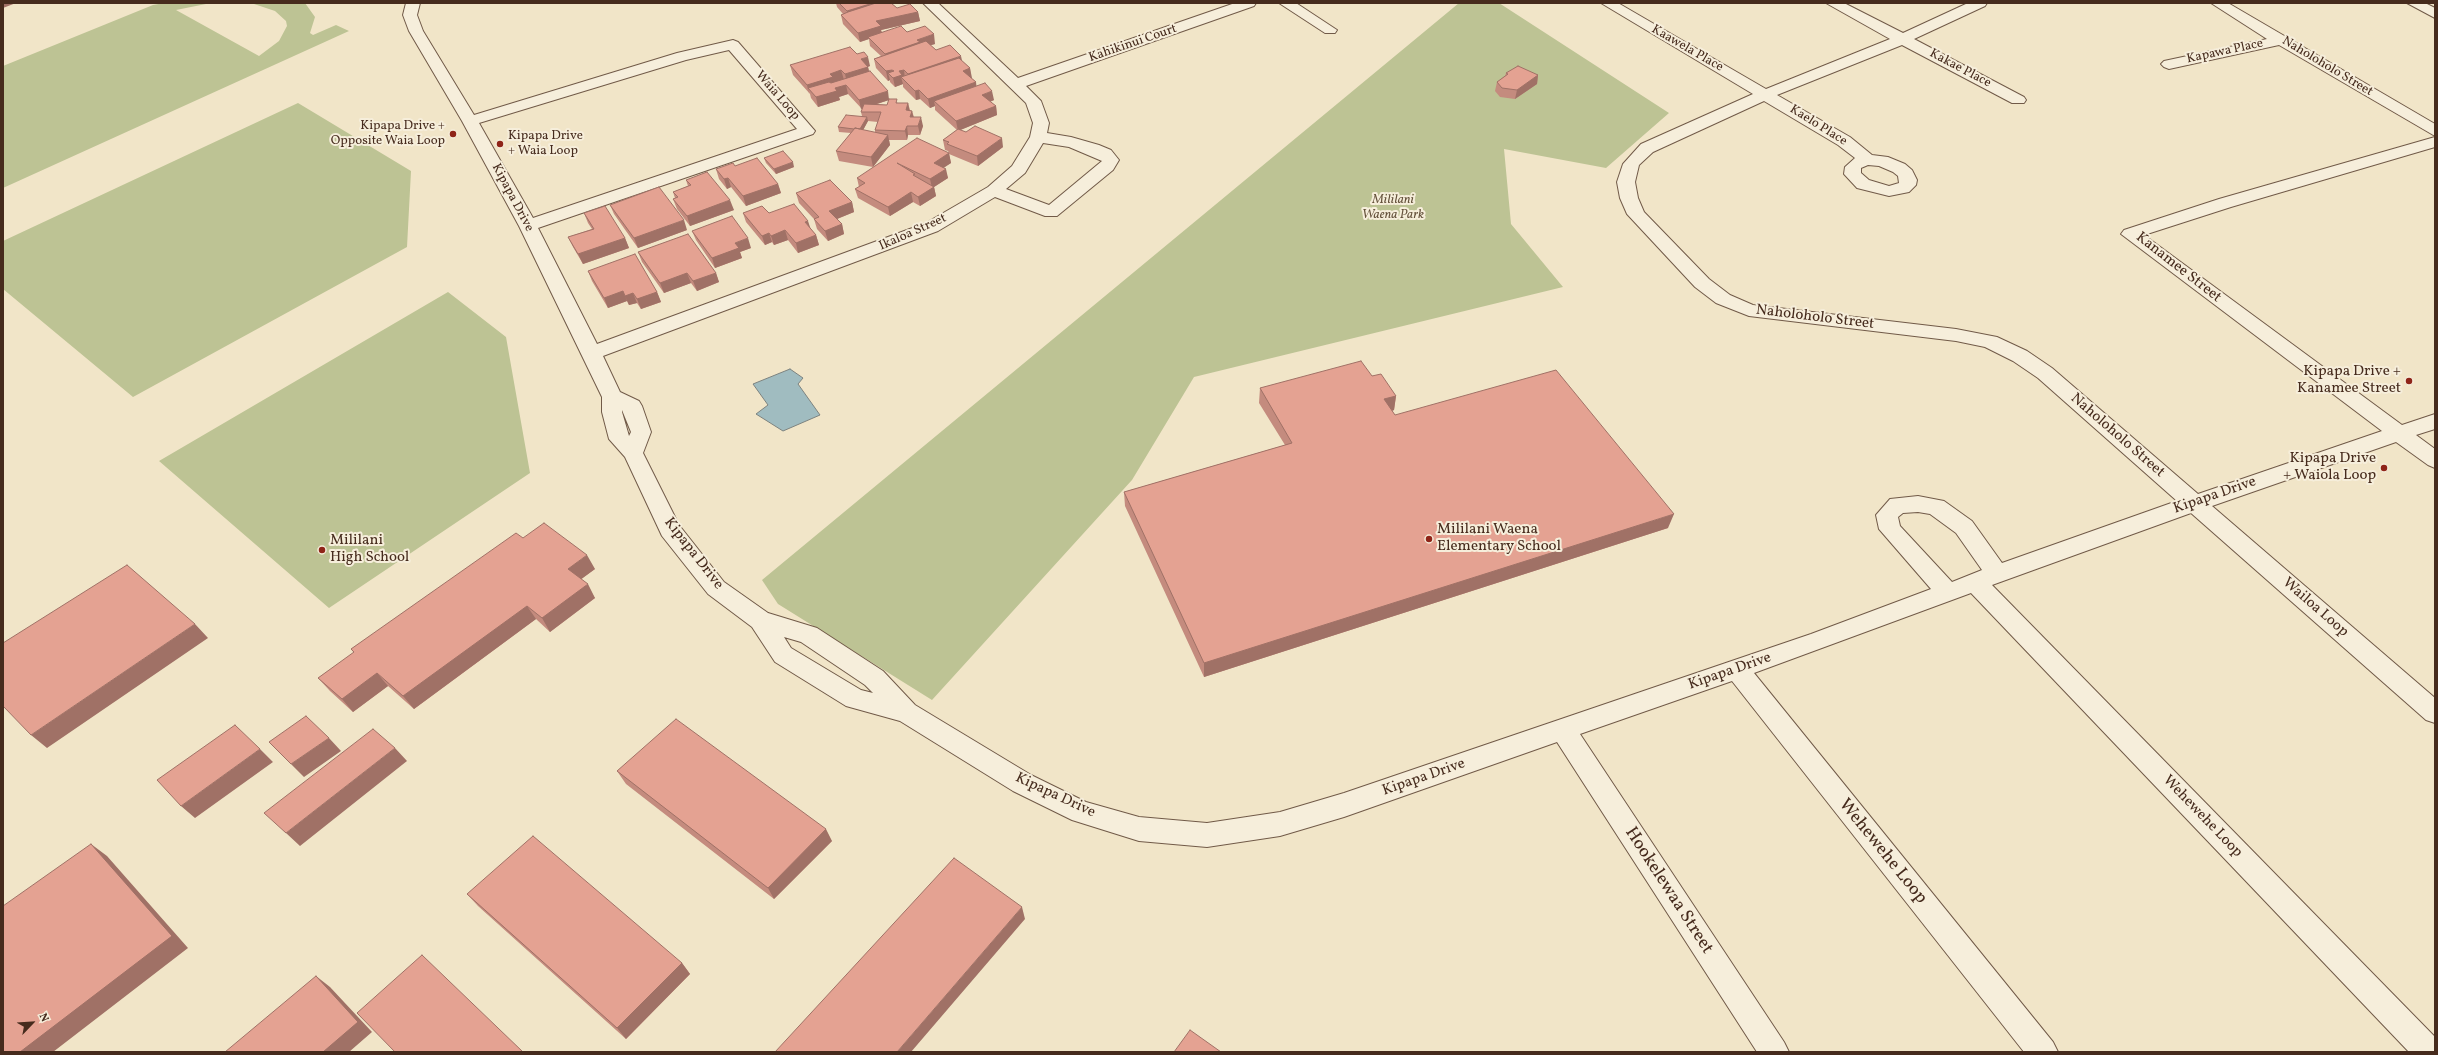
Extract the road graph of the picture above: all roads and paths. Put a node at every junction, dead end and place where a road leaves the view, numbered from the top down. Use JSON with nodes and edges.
{"nodes":[{"id":1,"x":413,"y":3,"type":"edge"},
{"id":2,"x":930,"y":3,"type":"edge"},
{"id":3,"x":1249,"y":3,"type":"edge"},
{"id":4,"x":1286,"y":3,"type":"edge"},
{"id":5,"x":1608,"y":3,"type":"edge"},
{"id":6,"x":1834,"y":3,"type":"edge"},
{"id":7,"x":1980,"y":3,"type":"edge"},
{"id":8,"x":2218,"y":3,"type":"edge"},
{"id":9,"x":2414,"y":3,"type":"edge"},
{"id":10,"x":2435,"y":14,"type":"edge"},
{"id":11,"x":1330,"y":30,"type":"dead end"},
{"id":12,"x":1903,"y":39,"type":"junction"},
{"id":13,"x":2282,"y":40,"type":"junction"},
{"id":14,"x":2169,"y":64,"type":"dead end"},
{"id":15,"x":1017,"y":84,"type":"junction"},
{"id":16,"x":1767,"y":94,"type":"junction"},
{"id":17,"x":2018,"y":100,"type":"dead end"},
{"id":18,"x":470,"y":121,"type":"junction"},
{"id":19,"x":2435,"y":132,"type":"edge"},
{"id":20,"x":1038,"y":137,"type":"junction"},
{"id":21,"x":2435,"y":142,"type":"edge"},
{"id":22,"x":1867,"y":160,"type":"dead end"},
{"id":23,"x":994,"y":191,"type":"junction"},
{"id":24,"x":528,"y":226,"type":"junction"},
{"id":25,"x":592,"y":353,"type":"junction"},
{"id":26,"x":2435,"y":421,"type":"edge"},
{"id":27,"x":2400,"y":434,"type":"junction"},
{"id":28,"x":2435,"y":460,"type":"edge"},
{"id":29,"x":2195,"y":503,"type":"junction"},
{"id":30,"x":1986,"y":578,"type":"junction"},
{"id":31,"x":1948,"y":593,"type":"junction"},
{"id":32,"x":1737,"y":670,"type":"junction"},
{"id":33,"x":2435,"y":713,"type":"edge"},
{"id":34,"x":1563,"y":730,"type":"junction"},
{"id":35,"x":1774,"y":1052,"type":"edge"},
{"id":36,"x":2042,"y":1052,"type":"edge"},
{"id":37,"x":2429,"y":1052,"type":"edge"}],
"edges":[{"from":1,"to":18,"type":"street","name":"Kipapa Drive"},
{"from":2,"to":15,"type":"street","name":"Ikaloa Street"},
{"from":3,"to":15,"type":"street","name":"Kahikinui Court"},
{"from":4,"to":11,"type":"street"},
{"from":5,"to":16,"type":"street","name":"Kaawela Place"},
{"from":6,"to":12,"type":"street","name":"Kakae Place"},
{"from":7,"to":12,"type":"street","name":"Naholoholo Street"},
{"from":8,"to":13,"type":"street","name":"Naholoholo Street"},
{"from":9,"to":10,"type":"street"},
{"from":12,"to":16,"type":"street","name":"Naholoholo Street"},
{"from":12,"to":17,"type":"street","name":"Kakae Place"},
{"from":13,"to":14,"type":"street","name":"Kapawa Place"},
{"from":13,"to":19,"type":"street","name":"Naholoholo Street"},
{"from":15,"to":20,"type":"street","name":"Ikaloa Street"},
{"from":16,"to":22,"type":"street","name":"Kaelo Place"},
{"from":16,"to":29,"type":"street","name":"Naholoholo Street"},
{"from":18,"to":24,"type":"street","name":"Kipapa Drive"},
{"from":18,"to":24,"type":"street","name":"Waia Loop"},
{"from":20,"to":23,"type":"street","name":"Ikaloa Street"},
{"from":20,"to":23,"type":"street"},
{"from":21,"to":27,"type":"street","name":"Kanamee Street"},
{"from":23,"to":25,"type":"street","name":"Ikaloa Street"},
{"from":24,"to":25,"type":"street","name":"Kipapa Drive"},
{"from":25,"to":34,"type":"street","name":"Kipapa Drive"},
{"from":26,"to":27,"type":"street","name":"Kipapa Drive"},
{"from":27,"to":28,"type":"street"},
{"from":27,"to":29,"type":"street","name":"Kipapa Drive"},
{"from":29,"to":30,"type":"street","name":"Kipapa Drive"},
{"from":29,"to":33,"type":"street","name":"Wailoa Loop"},
{"from":30,"to":31,"type":"street","name":"Kipapa Drive"},
{"from":30,"to":31,"type":"street"},
{"from":30,"to":37,"type":"street","name":"Wehewehe Loop"},
{"from":31,"to":32,"type":"street","name":"Kipapa Drive"},
{"from":32,"to":34,"type":"street","name":"Kipapa Drive"},
{"from":32,"to":36,"type":"street","name":"Wehewehe Loop"},
{"from":34,"to":35,"type":"street","name":"Hookelewaa Street"}]}
